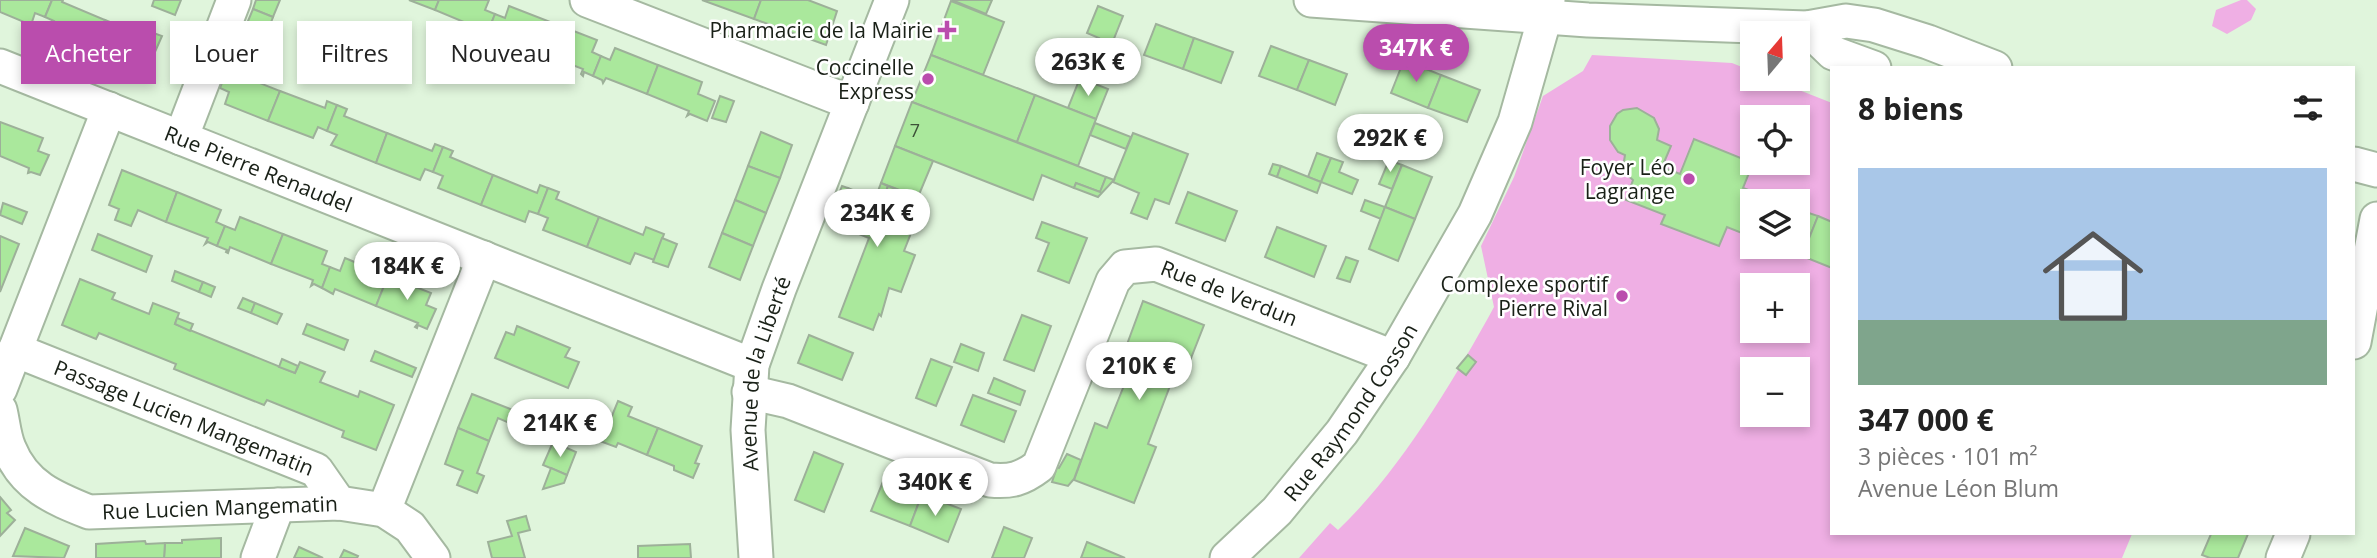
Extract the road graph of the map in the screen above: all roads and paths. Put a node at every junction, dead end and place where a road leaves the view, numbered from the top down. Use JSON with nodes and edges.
{"nodes":[{"id":1,"x":234,"y":0,"type":"edge"},
{"id":2,"x":587,"y":0,"type":"edge"},
{"id":3,"x":892,"y":0,"type":"edge"},
{"id":4,"x":1311,"y":0,"type":"edge"},
{"id":5,"x":1546,"y":9,"type":"edge"},
{"id":6,"x":1740,"y":22,"type":"edge"},
{"id":7,"x":1810,"y":27,"type":"edge"},
{"id":8,"x":1810,"y":30,"type":"edge"},
{"id":9,"x":0,"y":66,"type":"edge"},
{"id":10,"x":1869,"y":66,"type":"edge"},
{"id":11,"x":1991,"y":66,"type":"edge"},
{"id":12,"x":852,"y":103,"type":"junction"},
{"id":13,"x":109,"y":110,"type":"junction"},
{"id":14,"x":181,"y":138,"type":"junction"},
{"id":15,"x":2355,"y":164,"type":"edge"},
{"id":16,"x":2377,"y":170,"type":"edge"},
{"id":17,"x":2377,"y":219,"type":"edge"},
{"id":18,"x":484,"y":258,"type":"junction"},
{"id":19,"x":2355,"y":337,"type":"edge"},
{"id":20,"x":15,"y":350,"type":"junction"},
{"id":21,"x":1393,"y":358,"type":"junction"},
{"id":22,"x":750,"y":378,"type":"junction"},
{"id":23,"x":0,"y":388,"type":"edge"},
{"id":24,"x":0,"y":410,"type":"edge"},
{"id":25,"x":339,"y":503,"type":"junction"},
{"id":26,"x":278,"y":505,"type":"junction"},
{"id":27,"x":384,"y":510,"type":"junction"},
{"id":28,"x":2293,"y":535,"type":"edge"},
{"id":29,"x":258,"y":558,"type":"edge"},
{"id":30,"x":433,"y":558,"type":"edge"},
{"id":31,"x":756,"y":558,"type":"edge"},
{"id":32,"x":1227,"y":558,"type":"edge"},
{"id":33,"x":2283,"y":558,"type":"edge"}],
"edges":[{"from":1,"to":14,"type":"street"},
{"from":2,"to":12,"type":"street"},
{"from":3,"to":12,"type":"street","name":"Avenue de la Liberté"},
{"from":4,"to":5,"type":"street"},
{"from":5,"to":6,"type":"street"},
{"from":5,"to":21,"type":"street","name":"Rue Raymond Cosson"},
{"from":7,"to":11,"type":"street"},
{"from":8,"to":10,"type":"street"},
{"from":9,"to":13,"type":"street","name":"Rue Pierre Renaudel"},
{"from":12,"to":22,"type":"street","name":"Avenue de la Liberté"},
{"from":13,"to":14,"type":"street","name":"Rue Pierre Renaudel"},
{"from":13,"to":20,"type":"street"},
{"from":14,"to":18,"type":"street","name":"Rue Pierre Renaudel"},
{"from":15,"to":16,"type":"street"},
{"from":17,"to":19,"type":"street"},
{"from":18,"to":22,"type":"street","name":"Rue Pierre Renaudel"},
{"from":18,"to":27,"type":"street"},
{"from":20,"to":23,"type":"street"},
{"from":20,"to":25,"type":"street","name":"Passage Lucien Mangematin"},
{"from":21,"to":22,"type":"street","name":"Rue de Verdun"},
{"from":21,"to":32,"type":"street","name":"Rue Raymond Cosson"},
{"from":22,"to":31,"type":"street","name":"Avenue de la Liberté"},
{"from":24,"to":26,"type":"street","name":"Rue Lucien Mangematin"},
{"from":25,"to":26,"type":"street","name":"Rue Lucien Mangematin"},
{"from":25,"to":27,"type":"street","name":"Rue Lucien Mangematin"},
{"from":26,"to":29,"type":"street"},
{"from":27,"to":30,"type":"street","name":"Rue Lucien Mangematin"},
{"from":28,"to":33,"type":"street"}]}
